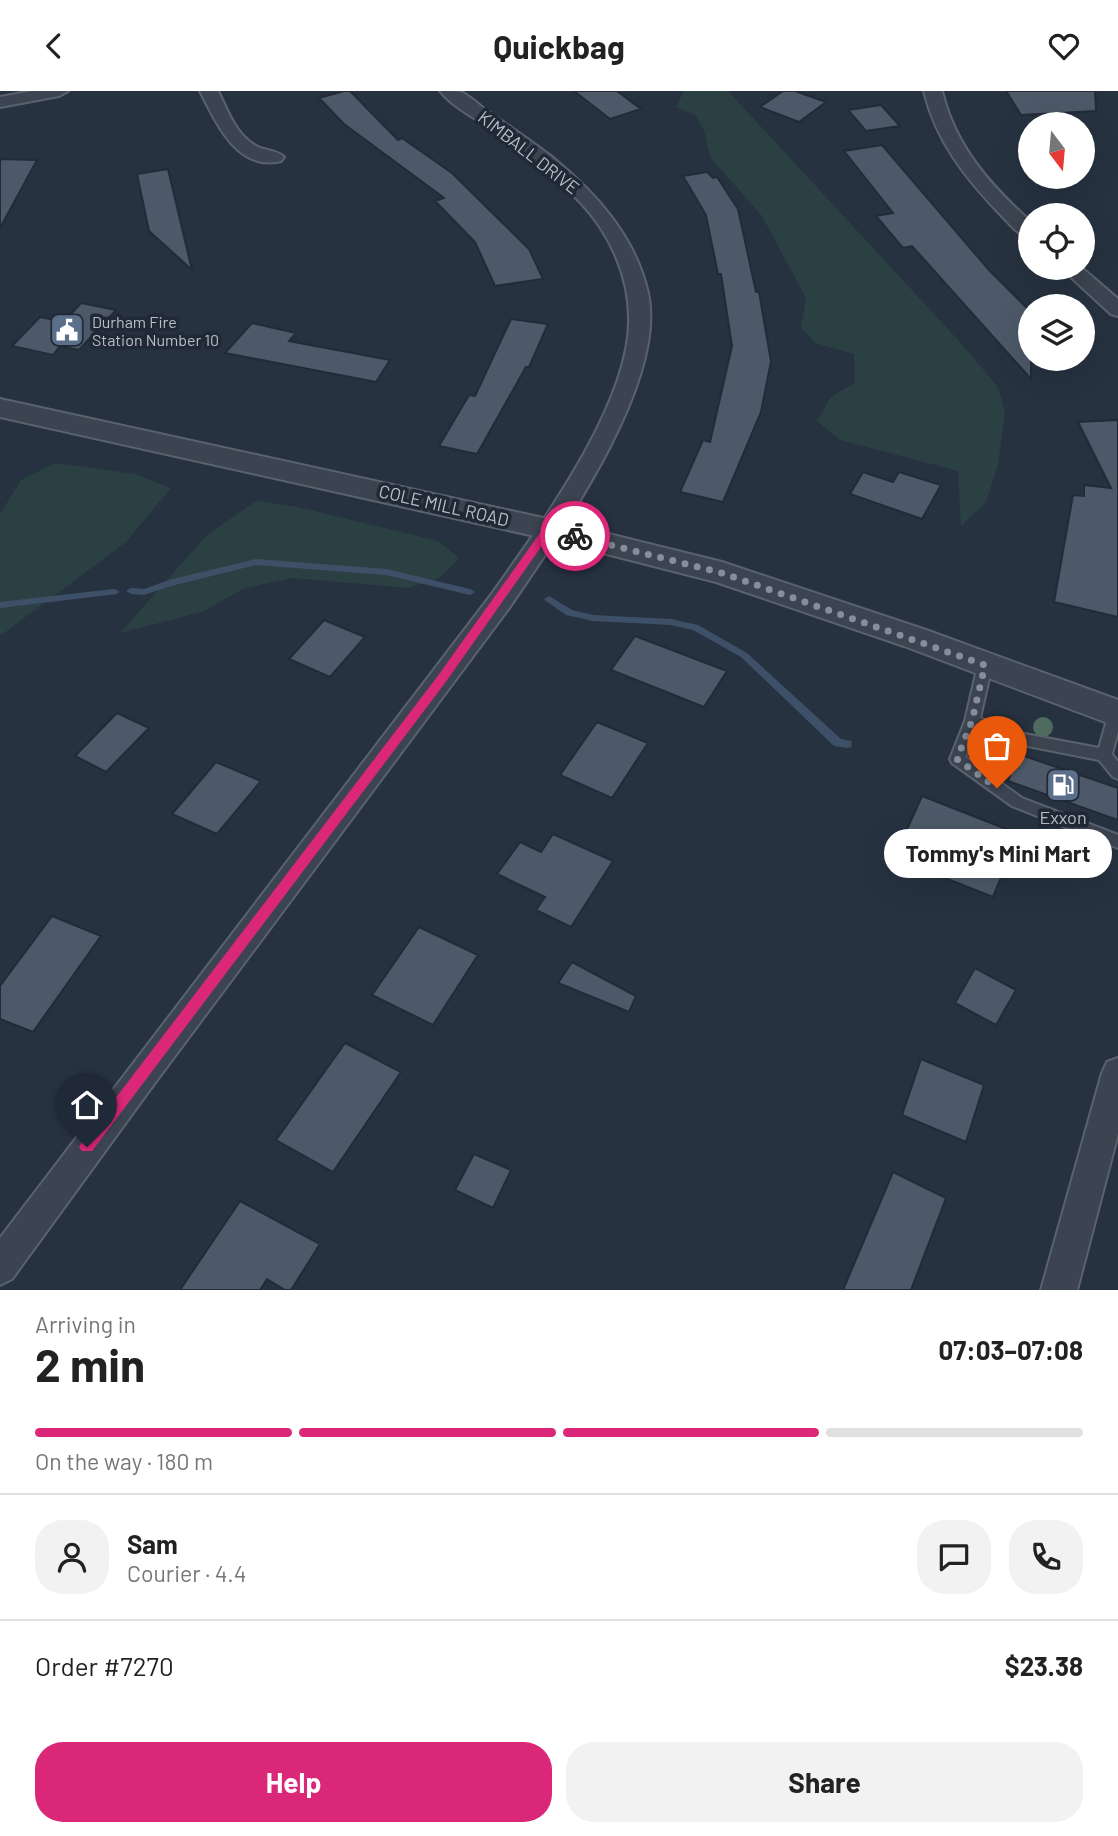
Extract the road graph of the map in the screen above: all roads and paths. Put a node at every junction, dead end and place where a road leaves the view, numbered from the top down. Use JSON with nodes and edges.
{"nodes":[{"id":1,"x":59,"y":91,"type":"edge"},
{"id":2,"x":209,"y":91,"type":"edge"},
{"id":3,"x":449,"y":91,"type":"edge"},
{"id":4,"x":933,"y":91,"type":"edge"},
{"id":5,"x":0,"y":102,"type":"edge"},
{"id":6,"x":275,"y":157,"type":"dead end"},
{"id":7,"x":1018,"y":220,"type":"edge"},
{"id":8,"x":1084,"y":280,"type":"edge"},
{"id":9,"x":1118,"y":310,"type":"edge"},
{"id":10,"x":0,"y":408,"type":"edge"},
{"id":11,"x":548,"y":529,"type":"junction"},
{"id":12,"x":985,"y":665,"type":"junction"},
{"id":13,"x":1117,"y":714,"type":"edge"},
{"id":14,"x":972,"y":721,"type":"junction"},
{"id":15,"x":1104,"y":755,"type":"junction"},
{"id":16,"x":1118,"y":773,"type":"edge"},
{"id":17,"x":1118,"y":842,"type":"edge"},
{"id":18,"x":1118,"y":1073,"type":"edge"},
{"id":19,"x":0,"y":1267,"type":"edge"},
{"id":20,"x":1059,"y":1290,"type":"edge"}],
"edges":[{"from":1,"to":5,"type":"street"},
{"from":2,"to":6,"type":"street"},
{"from":3,"to":11,"type":"street","name":"KIMBALL DRIVE"},
{"from":4,"to":7,"type":"street"},
{"from":8,"to":9,"type":"street"},
{"from":10,"to":11,"type":"street","name":"COLE MILL ROAD"},
{"from":11,"to":12,"type":"street","name":"COLE MILL ROAD"},
{"from":11,"to":19,"type":"street","name":"KIMBALL DRIVE"},
{"from":12,"to":13,"type":"street","name":"COLE MILL ROAD"},
{"from":12,"to":14,"type":"lane"},
{"from":13,"to":15,"type":"lane"},
{"from":14,"to":15,"type":"lane"},
{"from":14,"to":17,"type":"lane"},
{"from":15,"to":16,"type":"lane"},
{"from":18,"to":20,"type":"street"}]}
